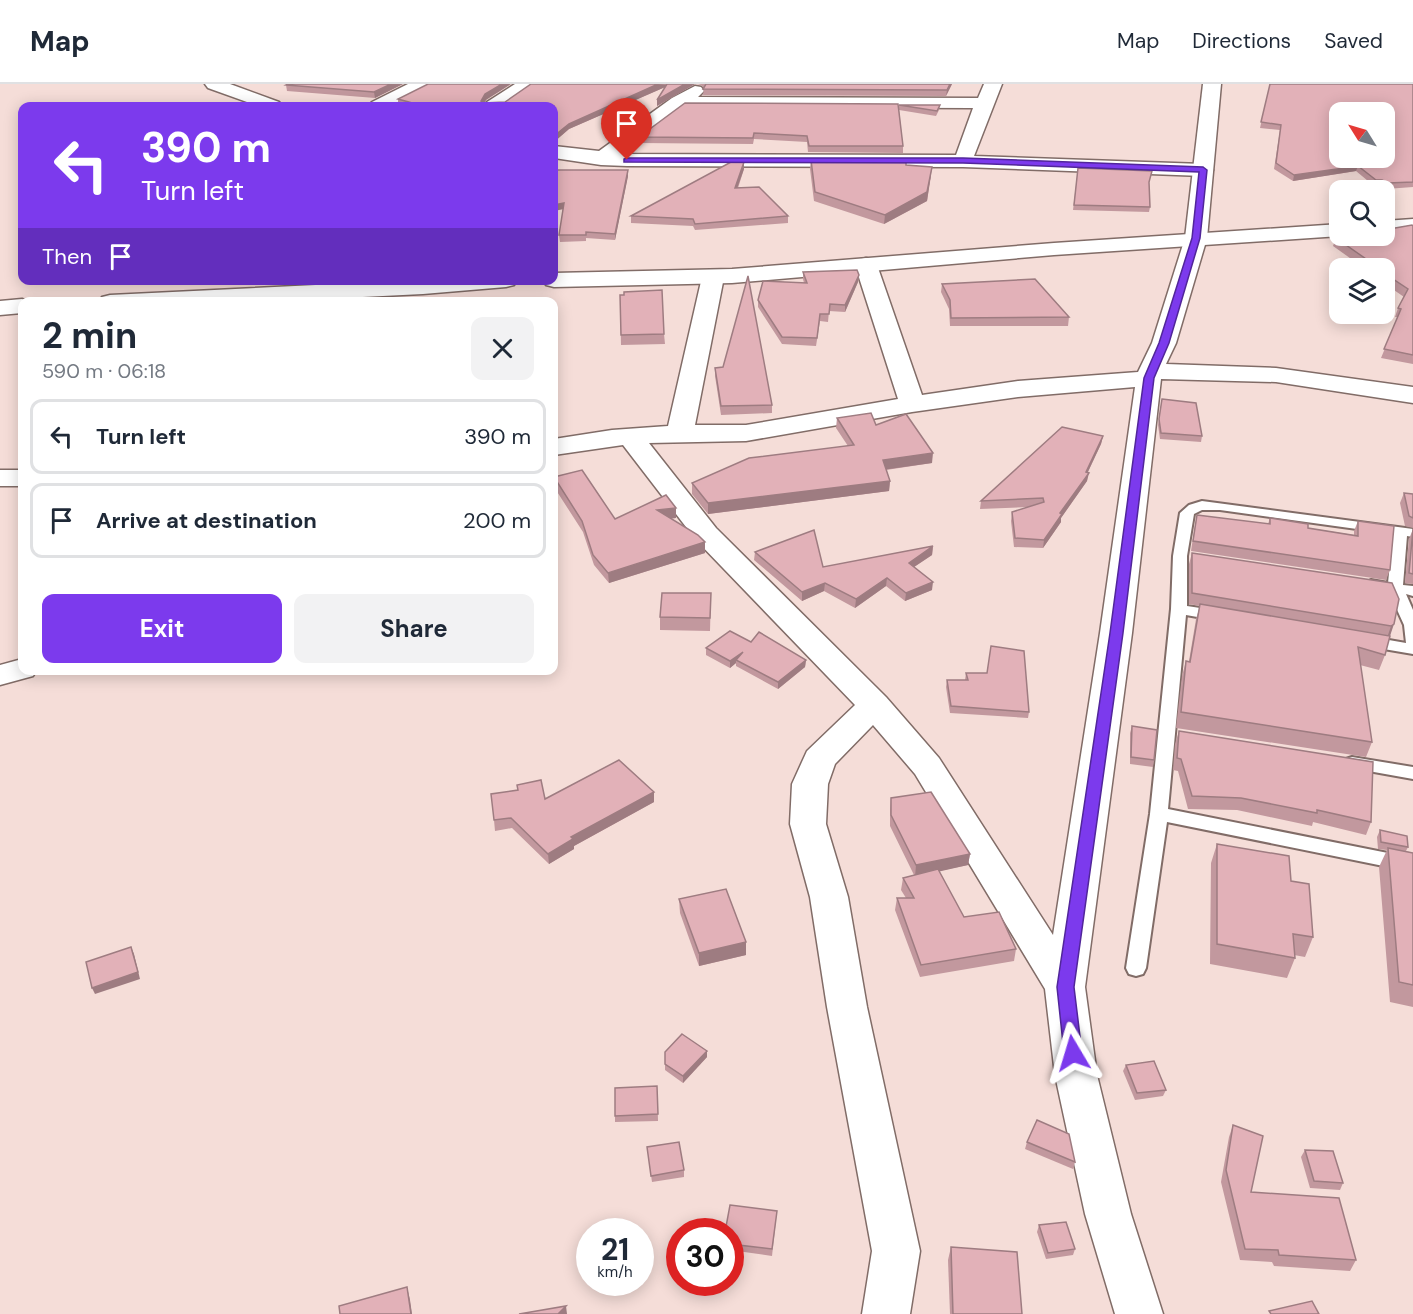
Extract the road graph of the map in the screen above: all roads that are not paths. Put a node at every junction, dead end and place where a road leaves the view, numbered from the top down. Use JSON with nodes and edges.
{"nodes":[{"id":1,"x":214,"y":84,"type":"edge"},
{"id":2,"x":422,"y":84,"type":"edge"},
{"id":3,"x":527,"y":84,"type":"edge"},
{"id":4,"x":707,"y":84,"type":"edge"},
{"id":5,"x":993,"y":84,"type":"edge"},
{"id":6,"x":1212,"y":84,"type":"edge"},
{"id":7,"x":262,"y":102,"type":"edge"},
{"id":8,"x":386,"y":102,"type":"edge"},
{"id":9,"x":499,"y":102,"type":"edge"},
{"id":10,"x":678,"y":102,"type":"junction"},
{"id":11,"x":984,"y":103,"type":"junction"},
{"id":12,"x":558,"y":153,"type":"edge"},
{"id":13,"x":601,"y":159,"type":"junction"},
{"id":14,"x":963,"y":160,"type":"junction"},
{"id":15,"x":1203,"y":170,"type":"junction"},
{"id":16,"x":1413,"y":225,"type":"edge"},
{"id":17,"x":1395,"y":226,"type":"edge"},
{"id":18,"x":1329,"y":231,"type":"edge"},
{"id":19,"x":1196,"y":238,"type":"junction"},
{"id":20,"x":866,"y":265,"type":"junction"},
{"id":21,"x":713,"y":277,"type":"junction"},
{"id":22,"x":558,"y":280,"type":"edge"},
{"id":23,"x":447,"y":285,"type":"edge"},
{"id":24,"x":214,"y":297,"type":"edge"},
{"id":25,"x":18,"y":306,"type":"edge"},
{"id":26,"x":0,"y":308,"type":"edge"},
{"id":27,"x":1150,"y":374,"type":"junction"},
{"id":28,"x":1413,"y":395,"type":"edge"},
{"id":29,"x":912,"y":404,"type":"junction"},
{"id":30,"x":680,"y":433,"type":"junction"},
{"id":31,"x":630,"y":437,"type":"junction"},
{"id":32,"x":558,"y":446,"type":"edge"},
{"id":33,"x":0,"y":478,"type":"edge"},
{"id":34,"x":18,"y":478,"type":"edge"},
{"id":35,"x":1406,"y":532,"type":"edge"},
{"id":36,"x":1361,"y":583,"type":"edge"},
{"id":37,"x":1395,"y":588,"type":"junction"},
{"id":38,"x":1413,"y":591,"type":"edge"},
{"id":39,"x":1179,"y":609,"type":"junction"},
{"id":40,"x":1238,"y":619,"type":"edge"},
{"id":41,"x":1355,"y":639,"type":"edge"},
{"id":42,"x":1413,"y":642,"type":"edge"},
{"id":43,"x":1413,"y":649,"type":"edge"},
{"id":44,"x":18,"y":670,"type":"edge"},
{"id":45,"x":0,"y":675,"type":"edge"},
{"id":46,"x":874,"y":705,"type":"junction"},
{"id":47,"x":1330,"y":760,"type":"edge"},
{"id":48,"x":1413,"y":773,"type":"edge"},
{"id":49,"x":1159,"y":814,"type":"junction"},
{"id":50,"x":1413,"y":865,"type":"edge"},
{"id":51,"x":1136,"y":969,"type":"dead end"},
{"id":52,"x":1065,"y":987,"type":"junction"},
{"id":53,"x":886,"y":1314,"type":"edge"},
{"id":54,"x":1138,"y":1314,"type":"edge"}],
"edges":[{"from":1,"to":7,"type":"street"},
{"from":2,"to":8,"type":"street"},
{"from":3,"to":9,"type":"street"},
{"from":4,"to":10,"type":"street"},
{"from":5,"to":11,"type":"street"},
{"from":6,"to":15,"type":"street"},
{"from":10,"to":11,"type":"street"},
{"from":10,"to":13,"type":"street"},
{"from":11,"to":14,"type":"street"},
{"from":12,"to":13,"type":"street"},
{"from":13,"to":14,"type":"street"},
{"from":14,"to":15,"type":"street"},
{"from":15,"to":19,"type":"street"},
{"from":16,"to":17,"type":"street"},
{"from":18,"to":19,"type":"street"},
{"from":19,"to":20,"type":"street"},
{"from":19,"to":27,"type":"street"},
{"from":20,"to":21,"type":"street"},
{"from":20,"to":29,"type":"street"},
{"from":21,"to":22,"type":"street"},
{"from":21,"to":30,"type":"street"},
{"from":23,"to":24,"type":"street"},
{"from":25,"to":26,"type":"street"},
{"from":27,"to":28,"type":"street"},
{"from":27,"to":29,"type":"street"},
{"from":27,"to":52,"type":"street"},
{"from":29,"to":30,"type":"street"},
{"from":30,"to":31,"type":"street"},
{"from":31,"to":32,"type":"street"},
{"from":31,"to":46,"type":"street"},
{"from":33,"to":34,"type":"street"},
{"from":35,"to":37,"type":"lane"},
{"from":35,"to":39,"type":"lane"},
{"from":36,"to":37,"type":"lane"},
{"from":37,"to":38,"type":"lane"},
{"from":37,"to":42,"type":"lane"},
{"from":39,"to":40,"type":"lane"},
{"from":39,"to":49,"type":"lane"},
{"from":41,"to":43,"type":"lane"},
{"from":44,"to":45,"type":"street"},
{"from":46,"to":52,"type":"street"},
{"from":46,"to":53,"type":"street"},
{"from":47,"to":48,"type":"lane"},
{"from":49,"to":50,"type":"lane"},
{"from":49,"to":51,"type":"lane"},
{"from":52,"to":54,"type":"street"}]}
